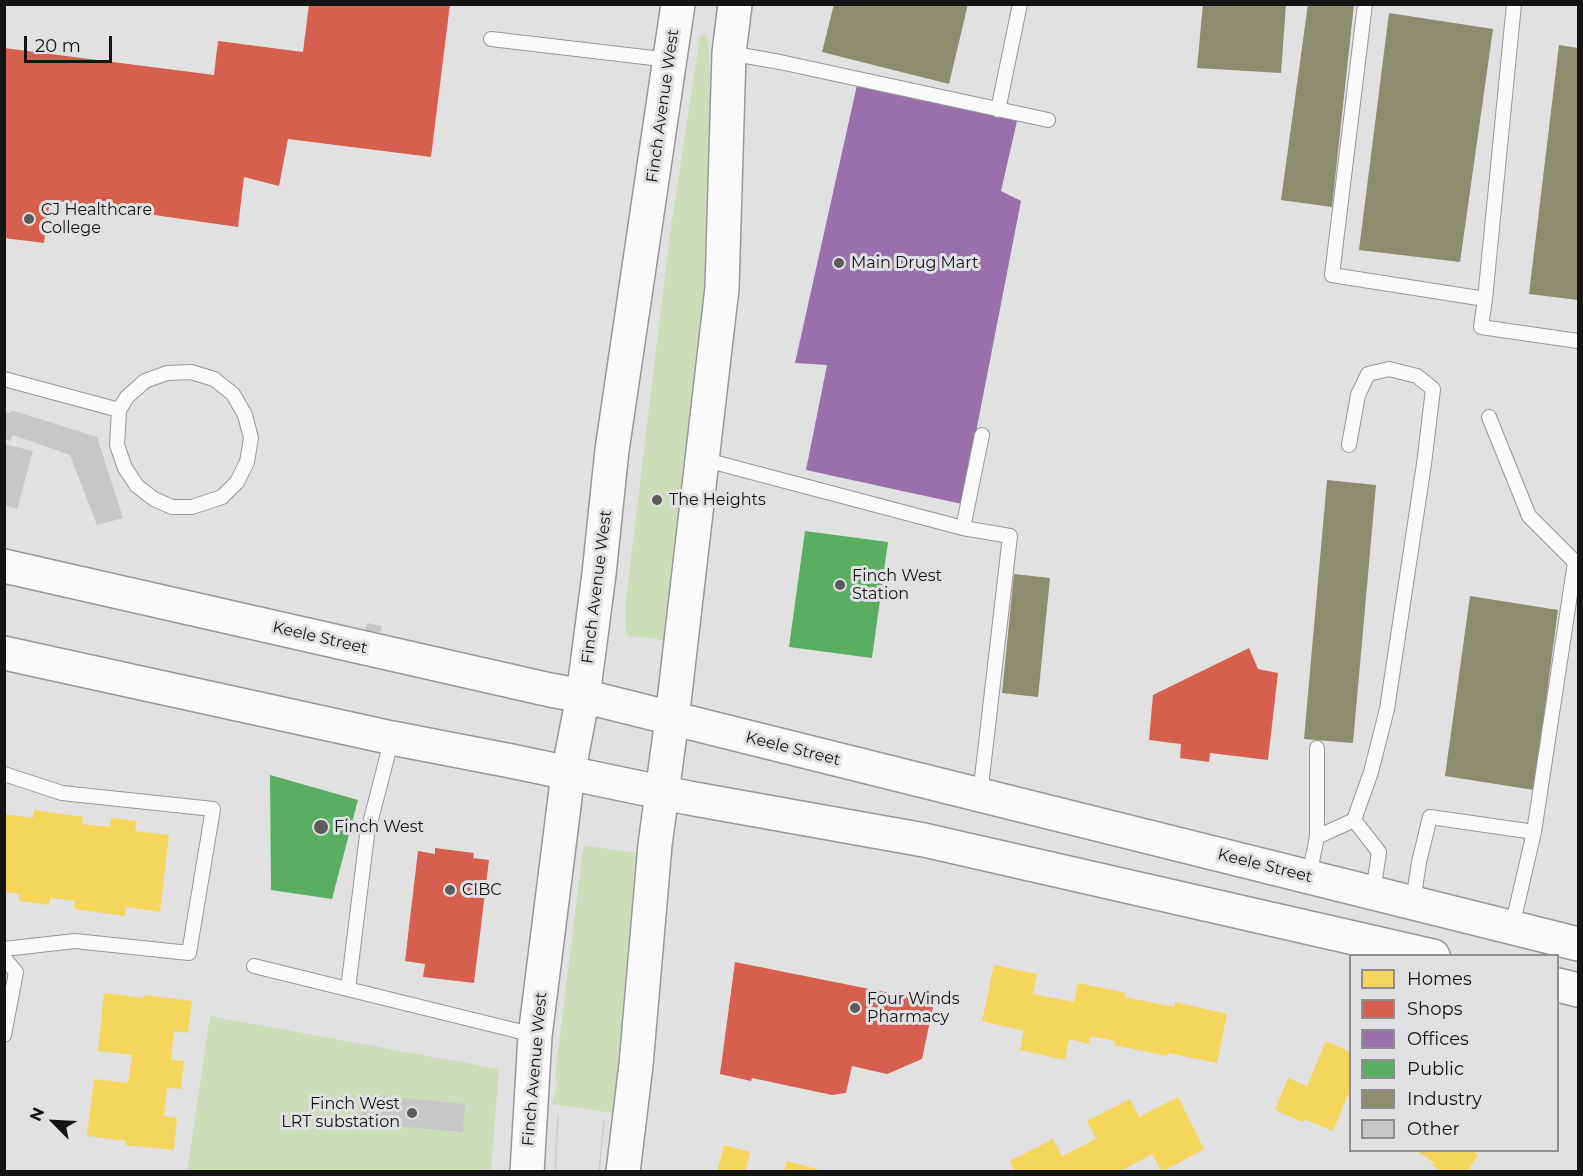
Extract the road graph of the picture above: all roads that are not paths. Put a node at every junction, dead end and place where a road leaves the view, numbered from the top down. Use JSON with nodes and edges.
{"nodes":[{"id":1,"x":678,"y":4,"type":"edge"},
{"id":2,"x":735,"y":4,"type":"edge"},
{"id":3,"x":1020,"y":4,"type":"edge"},
{"id":4,"x":1365,"y":4,"type":"edge"},
{"id":5,"x":1514,"y":4,"type":"edge"},
{"id":6,"x":491,"y":39,"type":"dead end"},
{"id":7,"x":729,"y":53,"type":"junction"},
{"id":8,"x":670,"y":60,"type":"junction"},
{"id":9,"x":998,"y":110,"type":"junction"},
{"id":10,"x":1048,"y":120,"type":"dead end"},
{"id":11,"x":1485,"y":299,"type":"junction"},
{"id":12,"x":1578,"y":341,"type":"edge"},
{"id":13,"x":4,"y":379,"type":"edge"},
{"id":14,"x":119,"y":410,"type":"junction"},
{"id":15,"x":1489,"y":417,"type":"dead end"},
{"id":16,"x":982,"y":435,"type":"dead end"},
{"id":17,"x":1349,"y":445,"type":"dead end"},
{"id":18,"x":702,"y":459,"type":"junction"},
{"id":19,"x":963,"y":528,"type":"junction"},
{"id":20,"x":4,"y":566,"type":"edge"},
{"id":21,"x":4,"y":653,"type":"edge"},
{"id":22,"x":583,"y":696,"type":"junction"},
{"id":23,"x":672,"y":719,"type":"junction"},
{"id":24,"x":392,"y":738,"type":"junction"},
{"id":25,"x":1317,"y":748,"type":"dead end"},
{"id":26,"x":4,"y":774,"type":"edge"},
{"id":27,"x":568,"y":774,"type":"junction"},
{"id":28,"x":662,"y":792,"type":"junction"},
{"id":29,"x":980,"y":795,"type":"junction"},
{"id":30,"x":1354,"y":820,"type":"junction"},
{"id":31,"x":1534,"y":832,"type":"junction"},
{"id":32,"x":1317,"y":837,"type":"junction"},
{"id":33,"x":1309,"y":877,"type":"junction"},
{"id":34,"x":1373,"y":893,"type":"junction"},
{"id":35,"x":1413,"y":903,"type":"junction"},
{"id":36,"x":1512,"y":927,"type":"junction"},
{"id":37,"x":1576,"y":939,"type":"edge"},
{"id":38,"x":4,"y":949,"type":"edge"},
{"id":39,"x":1424,"y":954,"type":"edge"},
{"id":40,"x":4,"y":958,"type":"edge"},
{"id":41,"x":254,"y":966,"type":"dead end"},
{"id":42,"x":1559,"y":985,"type":"edge"},
{"id":43,"x":348,"y":989,"type":"junction"},
{"id":44,"x":1578,"y":990,"type":"edge"},
{"id":45,"x":4,"y":1035,"type":"edge"},
{"id":46,"x":535,"y":1036,"type":"junction"},
{"id":47,"x":527,"y":1172,"type":"edge"},
{"id":48,"x":623,"y":1172,"type":"edge"}],
"edges":[{"from":1,"to":8,"type":"main road","name":"Finch Avenue West"},
{"from":2,"to":7,"type":"main road"},
{"from":3,"to":9,"type":"lane"},
{"from":4,"to":11,"type":"lane"},
{"from":5,"to":11,"type":"lane"},
{"from":6,"to":8,"type":"lane"},
{"from":7,"to":9,"type":"lane"},
{"from":7,"to":18,"type":"main road"},
{"from":8,"to":22,"type":"main road","name":"Finch Avenue West"},
{"from":9,"to":10,"type":"lane"},
{"from":11,"to":12,"type":"lane"},
{"from":13,"to":14,"type":"lane"},
{"from":14,"to":14,"type":"lane"},
{"from":15,"to":31,"type":"lane"},
{"from":16,"to":19,"type":"lane"},
{"from":17,"to":30,"type":"lane"},
{"from":18,"to":19,"type":"lane"},
{"from":18,"to":23,"type":"main road"},
{"from":19,"to":29,"type":"lane"},
{"from":20,"to":22,"type":"main road","name":"Keele Street"},
{"from":21,"to":24,"type":"main road"},
{"from":22,"to":23,"type":"main road","name":"Keele Street"},
{"from":22,"to":27,"type":"main road","name":"Finch Avenue West"},
{"from":23,"to":28,"type":"main road"},
{"from":23,"to":29,"type":"main road","name":"Keele Street"},
{"from":24,"to":27,"type":"main road"},
{"from":24,"to":43,"type":"lane"},
{"from":25,"to":32,"type":"lane"},
{"from":26,"to":38,"type":"lane"},
{"from":27,"to":28,"type":"main road"},
{"from":27,"to":46,"type":"main road","name":"Finch Avenue West"},
{"from":28,"to":39,"type":"main road"},
{"from":28,"to":48,"type":"main road"},
{"from":29,"to":33,"type":"main road","name":"Keele Street"},
{"from":30,"to":32,"type":"lane"},
{"from":30,"to":34,"type":"lane"},
{"from":31,"to":35,"type":"lane"},
{"from":31,"to":36,"type":"lane"},
{"from":32,"to":33,"type":"lane"},
{"from":33,"to":34,"type":"main road","name":"Keele Street"},
{"from":34,"to":35,"type":"main road","name":"Keele Street"},
{"from":35,"to":36,"type":"main road","name":"Keele Street"},
{"from":36,"to":37,"type":"main road","name":"Keele Street"},
{"from":40,"to":45,"type":"lane"},
{"from":41,"to":43,"type":"lane"},
{"from":42,"to":44,"type":"main road"},
{"from":43,"to":46,"type":"lane"},
{"from":46,"to":47,"type":"main road","name":"Finch Avenue West"}]}
